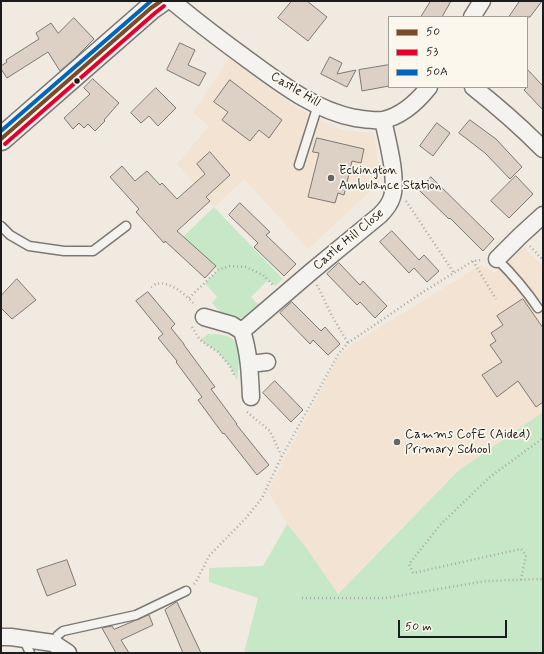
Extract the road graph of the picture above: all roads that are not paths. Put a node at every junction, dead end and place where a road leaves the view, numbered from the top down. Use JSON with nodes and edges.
{"nodes":[{"id":1,"x":172,"y":1,"type":"edge"},
{"id":2,"x":482,"y":1,"type":"edge"},
{"id":3,"x":153,"y":3,"type":"edge"},
{"id":4,"x":473,"y":16,"type":"edge"},
{"id":5,"x":428,"y":88,"type":"edge"},
{"id":6,"x":474,"y":88,"type":"edge"},
{"id":7,"x":318,"y":105,"type":"junction"},
{"id":8,"x":382,"y":120,"type":"junction"},
{"id":9,"x":1,"y":139,"type":"edge"},
{"id":10,"x":543,"y":149,"type":"edge"},
{"id":11,"x":299,"y":165,"type":"dead end"},
{"id":12,"x":543,"y":215,"type":"edge"},
{"id":13,"x":1,"y":226,"type":"edge"},
{"id":14,"x":126,"y":226,"type":"dead end"},
{"id":15,"x":497,"y":259,"type":"joint"},
{"id":16,"x":538,"y":308,"type":"dead end"},
{"id":17,"x":204,"y":317,"type":"road end"},
{"id":18,"x":242,"y":331,"type":"junction"},
{"id":19,"x":267,"y":362,"type":"dead end"},
{"id":20,"x":249,"y":364,"type":"junction"},
{"id":21,"x":251,"y":397,"type":"dead end"},
{"id":22,"x":186,"y":591,"type":"road end"},
{"id":23,"x":1,"y":637,"type":"edge"},
{"id":24,"x":23,"y":638,"type":"junction"},
{"id":25,"x":53,"y":643,"type":"junction"},
{"id":26,"x":30,"y":653,"type":"edge"},
{"id":27,"x":68,"y":653,"type":"edge"}],
"edges":[{"from":1,"to":7,"type":"street","name":"Castle Hill"},
{"from":2,"to":4,"type":"street"},
{"from":3,"to":9,"type":"main road"},
{"from":5,"to":8,"type":"street","name":"Castle Hill"},
{"from":6,"to":10,"type":"street"},
{"from":7,"to":8,"type":"street","name":"Castle Hill"},
{"from":7,"to":11,"type":"lane"},
{"from":8,"to":18,"type":"street","name":"Castle Hill Close"},
{"from":12,"to":15,"type":"street"},
{"from":13,"to":14,"type":"lane"},
{"from":15,"to":16,"type":"lane"},
{"from":17,"to":18,"type":"street"},
{"from":18,"to":20,"type":"street"},
{"from":19,"to":20,"type":"street"},
{"from":20,"to":21,"type":"street"},
{"from":22,"to":25,"type":"lane"},
{"from":23,"to":24,"type":"street"},
{"from":24,"to":25,"type":"street"},
{"from":24,"to":26,"type":"lane"},
{"from":25,"to":27,"type":"street"}]}
